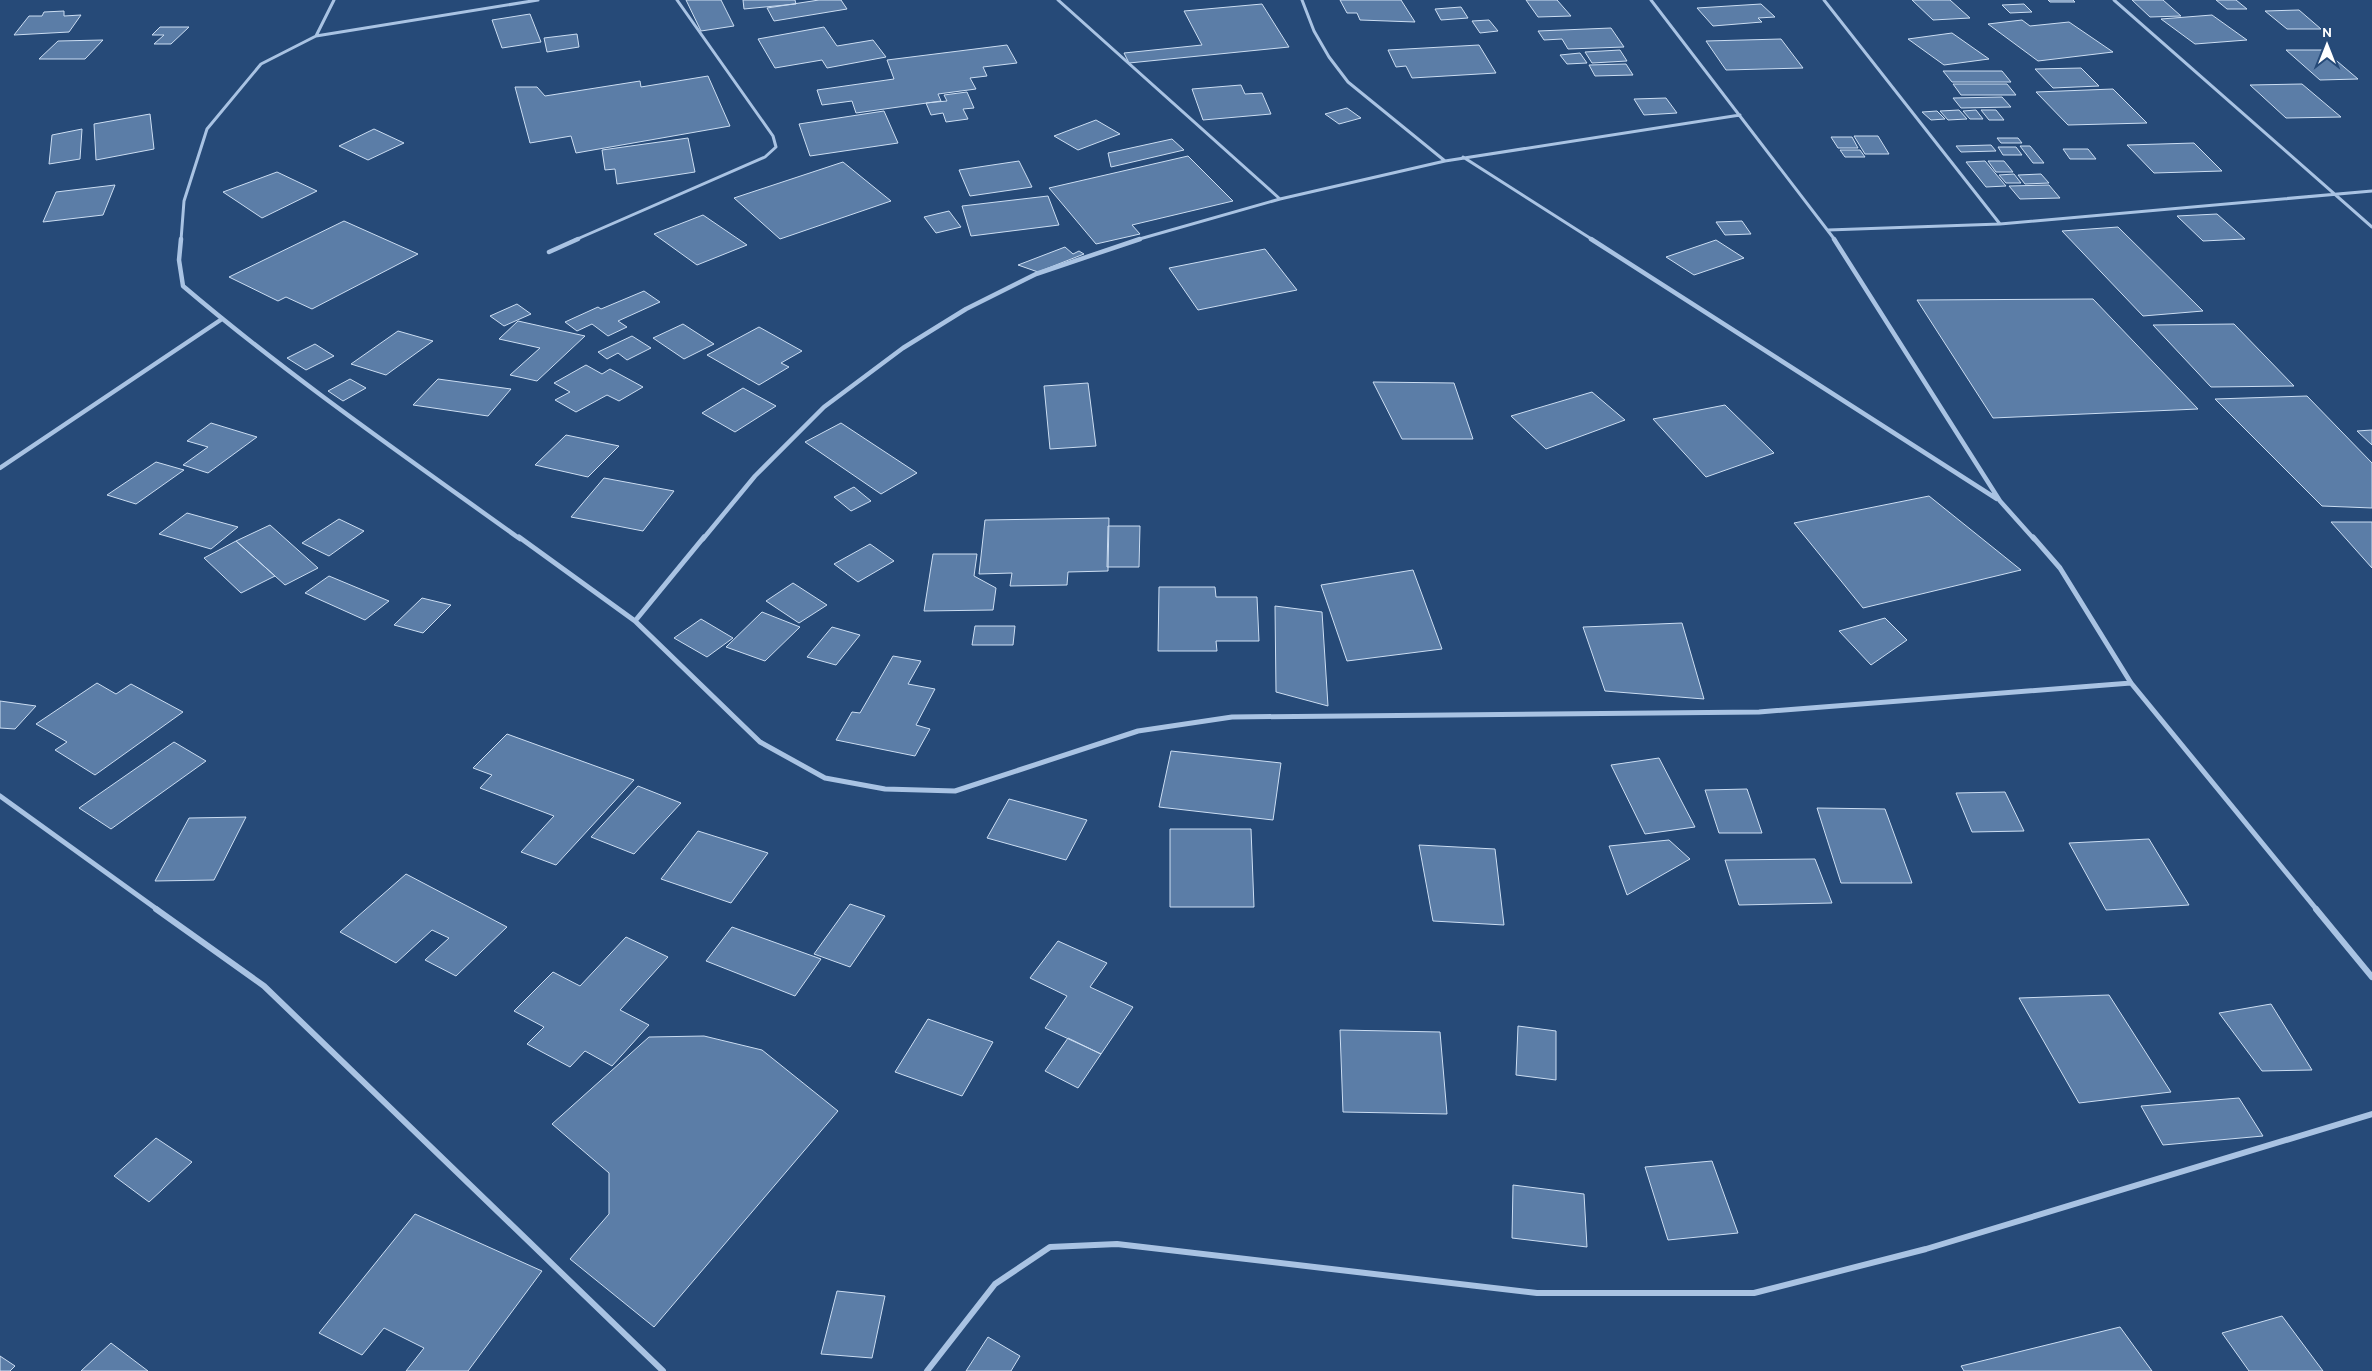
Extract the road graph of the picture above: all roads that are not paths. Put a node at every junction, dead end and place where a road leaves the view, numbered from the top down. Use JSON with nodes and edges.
{"nodes":[{"id":1,"x":334,"y":0,"type":"edge"},
{"id":2,"x":538,"y":0,"type":"edge"},
{"id":3,"x":677,"y":0,"type":"edge"},
{"id":4,"x":1058,"y":0,"type":"edge"},
{"id":5,"x":1302,"y":0,"type":"edge"},
{"id":6,"x":1652,"y":0,"type":"edge"},
{"id":7,"x":1824,"y":0,"type":"edge"},
{"id":8,"x":2114,"y":0,"type":"edge"},
{"id":9,"x":316,"y":36,"type":"junction"},
{"id":10,"x":1740,"y":115,"type":"junction"},
{"id":11,"x":1463,"y":157,"type":"junction"},
{"id":12,"x":1445,"y":161,"type":"junction"},
{"id":13,"x":2372,"y":191,"type":"edge"},
{"id":14,"x":2334,"y":195,"type":"junction"},
{"id":15,"x":1280,"y":198,"type":"junction"},
{"id":16,"x":2000,"y":224,"type":"junction"},
{"id":17,"x":2372,"y":227,"type":"edge"},
{"id":18,"x":1828,"y":230,"type":"junction"},
{"id":19,"x":548,"y":252,"type":"dead end"},
{"id":20,"x":222,"y":319,"type":"junction"},
{"id":21,"x":0,"y":468,"type":"edge"},
{"id":22,"x":2000,"y":501,"type":"junction"},
{"id":23,"x":635,"y":620,"type":"junction"},
{"id":24,"x":2131,"y":683,"type":"junction"},
{"id":25,"x":0,"y":796,"type":"edge"},
{"id":26,"x":2372,"y":977,"type":"edge"},
{"id":27,"x":2372,"y":1114,"type":"edge"},
{"id":28,"x":663,"y":1371,"type":"edge"},
{"id":29,"x":927,"y":1371,"type":"edge"}],
"edges":[{"from":1,"to":9,"type":"street"},
{"from":2,"to":9,"type":"street"},
{"from":3,"to":19,"type":"street"},
{"from":4,"to":15,"type":"street"},
{"from":5,"to":12,"type":"street"},
{"from":6,"to":10,"type":"street"},
{"from":7,"to":16,"type":"street"},
{"from":8,"to":14,"type":"street"},
{"from":9,"to":20,"type":"street"},
{"from":10,"to":11,"type":"street"},
{"from":10,"to":18,"type":"street"},
{"from":11,"to":12,"type":"street"},
{"from":11,"to":22,"type":"street"},
{"from":12,"to":15,"type":"street"},
{"from":13,"to":14,"type":"street"},
{"from":14,"to":16,"type":"street"},
{"from":14,"to":17,"type":"street"},
{"from":15,"to":23,"type":"street"},
{"from":16,"to":18,"type":"street"},
{"from":18,"to":22,"type":"street"},
{"from":20,"to":21,"type":"street"},
{"from":20,"to":23,"type":"street"},
{"from":22,"to":24,"type":"street"},
{"from":23,"to":24,"type":"street"},
{"from":24,"to":26,"type":"street"},
{"from":25,"to":28,"type":"street"},
{"from":27,"to":29,"type":"street"}]}
